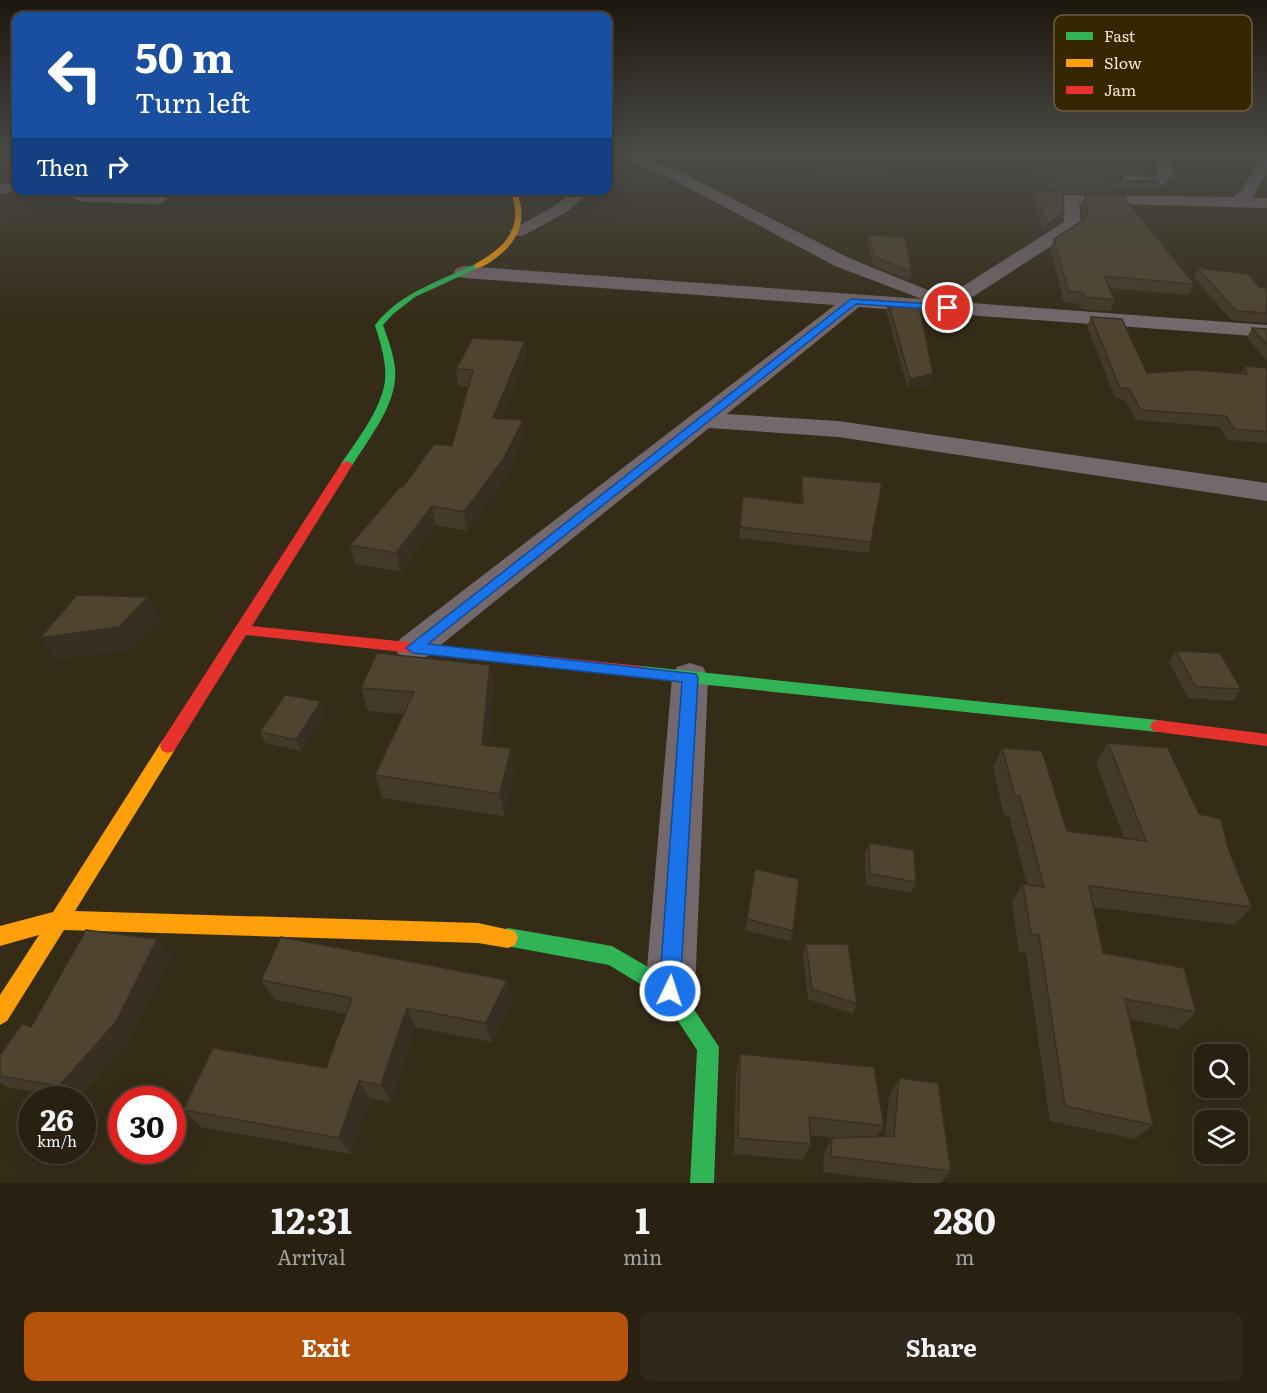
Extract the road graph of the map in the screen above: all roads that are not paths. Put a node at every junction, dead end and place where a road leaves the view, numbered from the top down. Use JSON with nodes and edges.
{"nodes":[{"id":1,"x":519,"y":210,"type":"edge"},
{"id":2,"x":559,"y":210,"type":"edge"},
{"id":3,"x":743,"y":210,"type":"edge"},
{"id":4,"x":1072,"y":210,"type":"edge"},
{"id":5,"x":518,"y":231,"type":"junction"},
{"id":6,"x":464,"y":272,"type":"junction"},
{"id":7,"x":854,"y":301,"type":"junction"},
{"id":8,"x":934,"y":303,"type":"junction"},
{"id":9,"x":1267,"y":331,"type":"edge"},
{"id":10,"x":702,"y":420,"type":"junction"},
{"id":11,"x":1267,"y":492,"type":"edge"},
{"id":12,"x":243,"y":630,"type":"junction"},
{"id":13,"x":413,"y":648,"type":"junction"},
{"id":14,"x":690,"y":678,"type":"junction"},
{"id":15,"x":1267,"y":740,"type":"edge"},
{"id":16,"x":57,"y":920,"type":"junction"},
{"id":17,"x":0,"y":936,"type":"edge"},
{"id":18,"x":670,"y":991,"type":"junction"},
{"id":19,"x":0,"y":1014,"type":"edge"},
{"id":20,"x":702,"y":1183,"type":"edge"}],
"edges":[{"from":1,"to":5,"type":"main road"},
{"from":2,"to":5,"type":"street"},
{"from":3,"to":8,"type":"street"},
{"from":4,"to":8,"type":"street"},
{"from":5,"to":6,"type":"main road"},
{"from":6,"to":7,"type":"street"},
{"from":6,"to":12,"type":"main road"},
{"from":7,"to":8,"type":"street"},
{"from":7,"to":10,"type":"street"},
{"from":8,"to":9,"type":"street"},
{"from":10,"to":11,"type":"street"},
{"from":10,"to":13,"type":"street"},
{"from":12,"to":13,"type":"main road"},
{"from":12,"to":16,"type":"main road"},
{"from":13,"to":14,"type":"main road"},
{"from":14,"to":15,"type":"main road"},
{"from":14,"to":18,"type":"street"},
{"from":16,"to":17,"type":"main road"},
{"from":16,"to":18,"type":"main road"},
{"from":16,"to":19,"type":"main road"},
{"from":18,"to":20,"type":"main road"}]}
